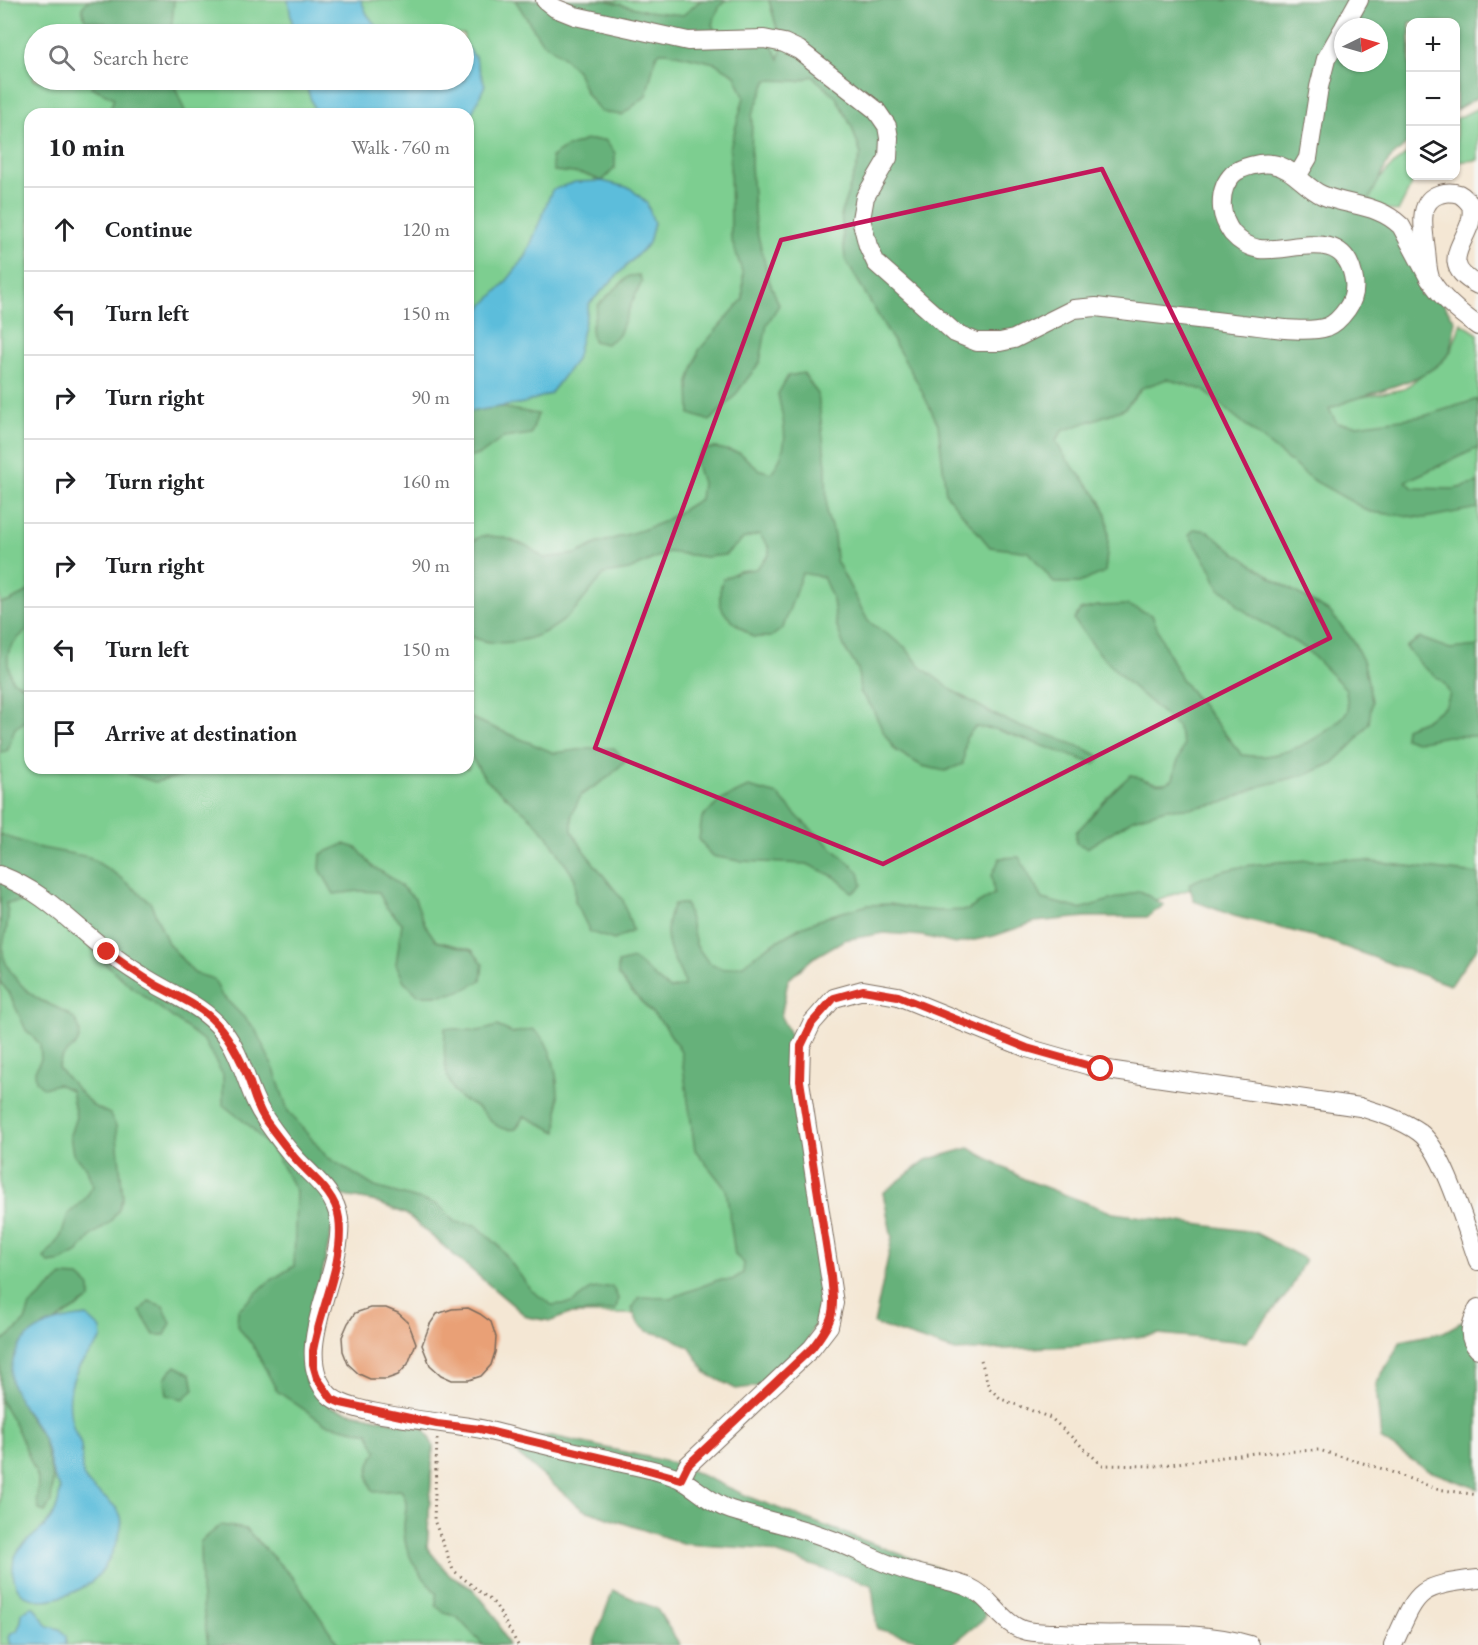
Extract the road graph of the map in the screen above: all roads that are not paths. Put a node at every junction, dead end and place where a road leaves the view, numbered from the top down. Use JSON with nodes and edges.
{"nodes":[{"id":1,"x":545,"y":0,"type":"edge"},
{"id":2,"x":1359,"y":0,"type":"edge"},
{"id":3,"x":1349,"y":18,"type":"edge"},
{"id":4,"x":1334,"y":45,"type":"edge"},
{"id":5,"x":1298,"y":175,"type":"junction"},
{"id":6,"x":1430,"y":280,"type":"junction"},
{"id":7,"x":1478,"y":285,"type":"edge"},
{"id":8,"x":1478,"y":326,"type":"edge"},
{"id":9,"x":0,"y":875,"type":"edge"},
{"id":10,"x":1478,"y":1261,"type":"edge"},
{"id":11,"x":1478,"y":1308,"type":"edge"},
{"id":12,"x":1478,"y":1349,"type":"edge"},
{"id":13,"x":681,"y":1479,"type":"junction"},
{"id":14,"x":1478,"y":1579,"type":"edge"},
{"id":15,"x":1250,"y":1645,"type":"edge"},
{"id":16,"x":1393,"y":1645,"type":"edge"}],
"edges":[{"from":1,"to":5,"type":"street"},
{"from":2,"to":3,"type":"street"},
{"from":4,"to":5,"type":"street"},
{"from":5,"to":6,"type":"street"},
{"from":6,"to":7,"type":"street"},
{"from":6,"to":8,"type":"street"},
{"from":9,"to":13,"type":"street"},
{"from":10,"to":13,"type":"street"},
{"from":11,"to":12,"type":"street"},
{"from":13,"to":15,"type":"street"},
{"from":14,"to":16,"type":"street"}]}
